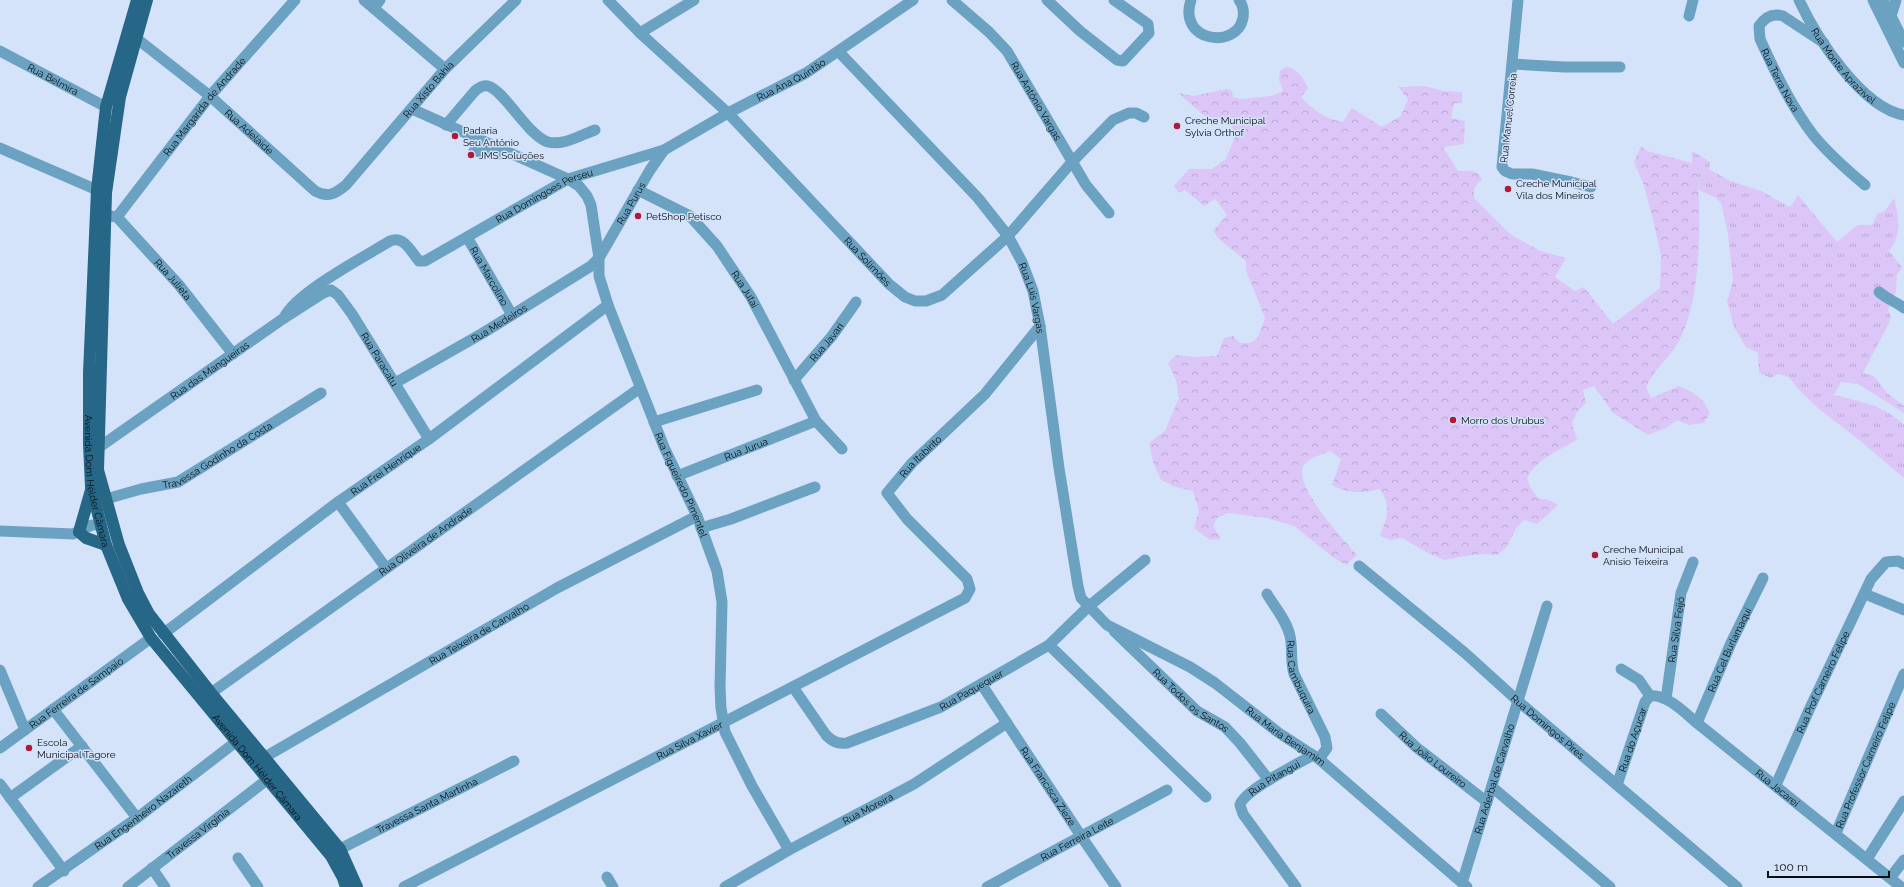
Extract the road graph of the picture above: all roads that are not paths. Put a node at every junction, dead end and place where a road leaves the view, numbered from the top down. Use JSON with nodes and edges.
{"nodes":[{"id":1,"x":137,"y":0,"type":"edge"},
{"id":2,"x":147,"y":0,"type":"edge"},
{"id":3,"x":295,"y":0,"type":"edge"},
{"id":4,"x":364,"y":0,"type":"edge"},
{"id":5,"x":516,"y":0,"type":"edge"},
{"id":6,"x":608,"y":0,"type":"edge"},
{"id":7,"x":694,"y":0,"type":"edge"},
{"id":8,"x":913,"y":0,"type":"edge"},
{"id":9,"x":952,"y":0,"type":"edge"},
{"id":10,"x":1047,"y":0,"type":"edge"},
{"id":11,"x":1114,"y":0,"type":"edge"},
{"id":12,"x":1191,"y":0,"type":"edge"},
{"id":13,"x":1239,"y":0,"type":"edge"},
{"id":14,"x":1518,"y":0,"type":"edge"},
{"id":15,"x":1693,"y":0,"type":"edge"},
{"id":16,"x":1799,"y":0,"type":"edge"},
{"id":17,"x":1873,"y":0,"type":"edge"},
{"id":18,"x":1883,"y":0,"type":"edge"},
{"id":19,"x":1896,"y":0,"type":"edge"},
{"id":20,"x":377,"y":4,"type":"edge"},
{"id":21,"x":1689,"y":16,"type":"dead end"},
{"id":22,"x":1888,"y":20,"type":"junction"},
{"id":23,"x":640,"y":32,"type":"junction"},
{"id":24,"x":136,"y":38,"type":"junction"},
{"id":25,"x":1904,"y":42,"type":"edge"},
{"id":26,"x":1824,"y":43,"type":"junction"},
{"id":27,"x":0,"y":51,"type":"edge"},
{"id":28,"x":840,"y":52,"type":"junction"},
{"id":29,"x":1904,"y":63,"type":"edge"},
{"id":30,"x":1513,"y":64,"type":"junction"},
{"id":31,"x":1620,"y":67,"type":"dead end"},
{"id":32,"x":445,"y":69,"type":"junction"},
{"id":33,"x":210,"y":96,"type":"junction"},
{"id":34,"x":106,"y":107,"type":"junction"},
{"id":35,"x":412,"y":109,"type":"junction"},
{"id":36,"x":728,"y":113,"type":"junction"},
{"id":37,"x":1904,"y":114,"type":"edge"},
{"id":38,"x":1144,"y":117,"type":"dead end"},
{"id":39,"x":446,"y":125,"type":"junction"},
{"id":40,"x":595,"y":130,"type":"dead end"},
{"id":41,"x":0,"y":148,"type":"edge"},
{"id":42,"x":664,"y":150,"type":"junction"},
{"id":43,"x":474,"y":151,"type":"dead end"},
{"id":44,"x":514,"y":156,"type":"junction"},
{"id":45,"x":1072,"y":162,"type":"junction"},
{"id":46,"x":568,"y":179,"type":"junction"},
{"id":47,"x":1865,"y":185,"type":"dead end"},
{"id":48,"x":346,"y":186,"type":"joint"},
{"id":49,"x":1591,"y":187,"type":"dead end"},
{"id":50,"x":638,"y":190,"type":"junction"},
{"id":51,"x":102,"y":192,"type":"junction"},
{"id":52,"x":1109,"y":213,"type":"dead end"},
{"id":53,"x":112,"y":216,"type":"junction"},
{"id":54,"x":1008,"y":236,"type":"junction"},
{"id":55,"x":467,"y":237,"type":"junction"},
{"id":56,"x":600,"y":258,"type":"junction"},
{"id":57,"x":1879,"y":292,"type":"dead end"},
{"id":58,"x":322,"y":293,"type":"joint"},
{"id":59,"x":856,"y":302,"type":"dead end"},
{"id":60,"x":1902,"y":304,"type":"edge"},
{"id":61,"x":608,"y":305,"type":"junction"},
{"id":62,"x":512,"y":315,"type":"junction"},
{"id":63,"x":284,"y":318,"type":"junction"},
{"id":64,"x":1040,"y":326,"type":"junction"},
{"id":65,"x":233,"y":354,"type":"junction"},
{"id":66,"x":794,"y":380,"type":"junction"},
{"id":67,"x":395,"y":383,"type":"junction"},
{"id":68,"x":640,"y":388,"type":"junction"},
{"id":69,"x":756,"y":390,"type":"dead end"},
{"id":70,"x":321,"y":393,"type":"dead end"},
{"id":71,"x":816,"y":421,"type":"junction"},
{"id":72,"x":654,"y":422,"type":"junction"},
{"id":73,"x":429,"y":439,"type":"junction"},
{"id":74,"x":98,"y":448,"type":"junction"},
{"id":75,"x":842,"y":449,"type":"dead end"},
{"id":76,"x":677,"y":476,"type":"junction"},
{"id":77,"x":91,"y":487,"type":"junction"},
{"id":78,"x":815,"y":487,"type":"dead end"},
{"id":79,"x":106,"y":499,"type":"junction"},
{"id":80,"x":338,"y":502,"type":"junction"},
{"id":81,"x":697,"y":516,"type":"junction"},
{"id":82,"x":101,"y":525,"type":"junction"},
{"id":83,"x":702,"y":528,"type":"junction"},
{"id":84,"x":0,"y":531,"type":"edge"},
{"id":85,"x":79,"y":532,"type":"junction"},
{"id":86,"x":106,"y":545,"type":"junction"},
{"id":87,"x":119,"y":545,"type":"junction"},
{"id":88,"x":1145,"y":560,"type":"dead end"},
{"id":89,"x":1693,"y":562,"type":"dead end"},
{"id":90,"x":1904,"y":564,"type":"edge"},
{"id":91,"x":1359,"y":566,"type":"dead end"},
{"id":92,"x":386,"y":568,"type":"junction"},
{"id":93,"x":1763,"y":578,"type":"dead end"},
{"id":94,"x":970,"y":589,"type":"joint"},
{"id":95,"x":1267,"y":594,"type":"dead end"},
{"id":96,"x":1865,"y":594,"type":"junction"},
{"id":97,"x":1547,"y":606,"type":"dead end"},
{"id":98,"x":1088,"y":607,"type":"junction"},
{"id":99,"x":1904,"y":610,"type":"edge"},
{"id":100,"x":1108,"y":625,"type":"junction"},
{"id":101,"x":163,"y":634,"type":"junction"},
{"id":102,"x":151,"y":638,"type":"junction"},
{"id":103,"x":1049,"y":645,"type":"junction"},
{"id":104,"x":1621,"y":669,"type":"dead end"},
{"id":105,"x":0,"y":670,"type":"edge"},
{"id":106,"x":1904,"y":674,"type":"edge"},
{"id":107,"x":982,"y":685,"type":"junction"},
{"id":108,"x":793,"y":688,"type":"junction"},
{"id":109,"x":211,"y":693,"type":"junction"},
{"id":110,"x":1650,"y":696,"type":"junction"},
{"id":111,"x":1666,"y":699,"type":"junction"},
{"id":112,"x":1518,"y":701,"type":"junction"},
{"id":113,"x":53,"y":709,"type":"junction"},
{"id":114,"x":1381,"y":714,"type":"dead end"},
{"id":115,"x":1697,"y":722,"type":"junction"},
{"id":116,"x":723,"y":723,"type":"junction"},
{"id":117,"x":1007,"y":723,"type":"junction"},
{"id":118,"x":25,"y":730,"type":"junction"},
{"id":119,"x":240,"y":736,"type":"junction"},
{"id":120,"x":82,"y":746,"type":"junction"},
{"id":121,"x":0,"y":748,"type":"edge"},
{"id":122,"x":1316,"y":757,"type":"junction"},
{"id":123,"x":264,"y":758,"type":"junction"},
{"id":124,"x":514,"y":761,"type":"dead end"},
{"id":125,"x":268,"y":780,"type":"junction"},
{"id":126,"x":1269,"y":780,"type":"junction"},
{"id":127,"x":0,"y":784,"type":"edge"},
{"id":128,"x":1617,"y":785,"type":"junction"},
{"id":129,"x":1776,"y":785,"type":"junction"},
{"id":130,"x":1492,"y":787,"type":"junction"},
{"id":131,"x":1167,"y":790,"type":"dead end"},
{"id":132,"x":1206,"y":797,"type":"dead end"},
{"id":133,"x":10,"y":798,"type":"junction"},
{"id":134,"x":1904,"y":801,"type":"edge"},
{"id":135,"x":1487,"y":802,"type":"junction"},
{"id":136,"x":137,"y":818,"type":"junction"},
{"id":137,"x":1836,"y":834,"type":"junction"},
{"id":138,"x":1080,"y":836,"type":"junction"},
{"id":139,"x":340,"y":849,"type":"junction"},
{"id":140,"x":789,"y":850,"type":"junction"},
{"id":141,"x":238,"y":858,"type":"dead end"},
{"id":142,"x":1867,"y":859,"type":"junction"},
{"id":143,"x":1904,"y":860,"type":"edge"},
{"id":144,"x":152,"y":868,"type":"junction"},
{"id":145,"x":64,"y":871,"type":"junction"},
{"id":146,"x":607,"y":877,"type":"dead end"},
{"id":147,"x":1890,"y":878,"type":"junction"},
{"id":148,"x":1465,"y":885,"type":"edge"},
{"id":149,"x":38,"y":887,"type":"edge"},
{"id":150,"x":128,"y":887,"type":"edge"},
{"id":151,"x":165,"y":887,"type":"edge"},
{"id":152,"x":258,"y":887,"type":"edge"},
{"id":153,"x":346,"y":887,"type":"edge"},
{"id":154,"x":357,"y":887,"type":"edge"},
{"id":155,"x":404,"y":887,"type":"edge"},
{"id":156,"x":612,"y":887,"type":"edge"},
{"id":157,"x":725,"y":887,"type":"edge"},
{"id":158,"x":987,"y":887,"type":"edge"},
{"id":159,"x":1116,"y":887,"type":"edge"},
{"id":160,"x":1296,"y":887,"type":"edge"},
{"id":161,"x":1610,"y":887,"type":"edge"},
{"id":162,"x":1736,"y":887,"type":"edge"},
{"id":163,"x":1901,"y":887,"type":"edge"}],
"edges":[{"from":1,"to":34,"type":"main road","name":"Avenida Dom Hélder Câmara"},
{"from":2,"to":24,"type":"main road","name":"Avenida Dom Hélder Câmara"},
{"from":3,"to":33,"type":"street","name":"Rua Margarida de Andrade"},
{"from":4,"to":20,"type":"street"},
{"from":5,"to":32,"type":"street","name":"Rua Xisto Bahia"},
{"from":6,"to":23,"type":"street","name":"Rua Solimões"},
{"from":7,"to":23,"type":"street"},
{"from":8,"to":28,"type":"street","name":"Rua Ana Quintão"},
{"from":9,"to":45,"type":"street","name":"Rua Antônio Vargas"},
{"from":10,"to":11,"type":"street"},
{"from":12,"to":13,"type":"street"},
{"from":14,"to":30,"type":"street","name":"Rua Manuel Correia"},
{"from":15,"to":21,"type":"street"},
{"from":16,"to":26,"type":"street","name":"Rua Monte Aprazível"},
{"from":17,"to":22,"type":"street"},
{"from":18,"to":22,"type":"street"},
{"from":19,"to":22,"type":"street"},
{"from":20,"to":32,"type":"street"},
{"from":22,"to":25,"type":"street"},
{"from":22,"to":29,"type":"street"},
{"from":23,"to":36,"type":"street","name":"Rua Solimões"},
{"from":24,"to":33,"type":"street","name":"Rua Adelaide"},
{"from":24,"to":51,"type":"main road","name":"Avenida Dom Hélder Câmara"},
{"from":26,"to":37,"type":"street","name":"Rua Monte Aprazível"},
{"from":26,"to":47,"type":"street","name":"Rua Terra Nova"},
{"from":27,"to":34,"type":"street","name":"Rua Belmira"},
{"from":28,"to":36,"type":"street","name":"Rua Ana Quintão"},
{"from":28,"to":54,"type":"street","name":"Rua Luis Vargas"},
{"from":30,"to":31,"type":"street"},
{"from":30,"to":49,"type":"street","name":"Rua Manuel Correia"},
{"from":32,"to":35,"type":"street","name":"Rua Xisto Bahia"},
{"from":33,"to":48,"type":"street","name":"Rua Adelaide"},
{"from":33,"to":53,"type":"street","name":"Rua Margarida de Andrade"},
{"from":34,"to":51,"type":"main road","name":"Avenida Dom Hélder Câmara"},
{"from":35,"to":39,"type":"street","name":"Rua Figueiredo Pimentel"},
{"from":35,"to":48,"type":"street","name":"Rua Xisto Bahia"},
{"from":36,"to":42,"type":"street","name":"Rua Ana Quintão"},
{"from":36,"to":54,"type":"street","name":"Rua Solimões"},
{"from":38,"to":45,"type":"street","name":"Rua Solimões"},
{"from":39,"to":40,"type":"street"},
{"from":39,"to":44,"type":"street","name":"Rua Figueiredo Pimentel"},
{"from":41,"to":51,"type":"street"},
{"from":42,"to":46,"type":"street","name":"Rua Domingoes Perseu"},
{"from":42,"to":50,"type":"street","name":"Rua Purus"},
{"from":43,"to":44,"type":"street","name":"Rua Figueiredo Pimentel"},
{"from":44,"to":46,"type":"street","name":"Rua Figueiredo Pimentel"},
{"from":45,"to":52,"type":"street","name":"Rua Antônio Vargas"},
{"from":45,"to":54,"type":"street","name":"Rua Solimões"},
{"from":46,"to":55,"type":"street","name":"Rua Domingoes Perseu"},
{"from":46,"to":56,"type":"street","name":"Rua Figueiredo Pimentel"},
{"from":50,"to":56,"type":"street","name":"Rua Purus"},
{"from":50,"to":66,"type":"street","name":"Rua Jutai"},
{"from":51,"to":53,"type":"main road","name":"Avenida Dom Hélder Câmara"},
{"from":51,"to":77,"type":"main road","name":"Avenida Dom Hélder Câmara"},
{"from":53,"to":65,"type":"street","name":"Rua Julieta"},
{"from":53,"to":74,"type":"main road","name":"Avenida Dom Hélder Câmara"},
{"from":54,"to":64,"type":"street","name":"Rua Luis Vargas"},
{"from":55,"to":62,"type":"street","name":"Rua Marcolino"},
{"from":55,"to":63,"type":"street","name":"Rua Domingoes Perseu"},
{"from":56,"to":61,"type":"street","name":"Rua Figueiredo Pimentel"},
{"from":56,"to":62,"type":"street","name":"Rua Medeiros"},
{"from":57,"to":60,"type":"street"},
{"from":58,"to":63,"type":"street","name":"Rua das Mangueiras"},
{"from":58,"to":67,"type":"street","name":"Rua Paracatu"},
{"from":59,"to":66,"type":"street","name":"Rua Javari"},
{"from":61,"to":68,"type":"street","name":"Rua Figueiredo Pimentel"},
{"from":61,"to":73,"type":"street","name":"Rua Frei Henrique"},
{"from":62,"to":67,"type":"street","name":"Rua Medeiros"},
{"from":63,"to":65,"type":"street","name":"Rua das Mangueiras"},
{"from":64,"to":94,"type":"street","name":"Rua Itabirito"},
{"from":64,"to":98,"type":"street","name":"Rua Luis Vargas"},
{"from":65,"to":74,"type":"street","name":"Rua das Mangueiras"},
{"from":66,"to":71,"type":"street","name":"Rua Jutai"},
{"from":67,"to":73,"type":"street","name":"Rua Paracatu"},
{"from":68,"to":72,"type":"street","name":"Rua Figueiredo Pimentel"},
{"from":68,"to":92,"type":"street","name":"Rua Oliveira de Andrade"},
{"from":69,"to":72,"type":"street"},
{"from":70,"to":79,"type":"street","name":"Travessa Godinho da Costa"},
{"from":71,"to":75,"type":"street","name":"Rua Jutai"},
{"from":71,"to":76,"type":"street","name":"Rua Jurua"},
{"from":72,"to":76,"type":"street","name":"Rua Figueiredo Pimentel"},
{"from":73,"to":80,"type":"street","name":"Rua Frei Henrique"},
{"from":74,"to":79,"type":"main road","name":"Avenida Dom Hélder Câmara"},
{"from":76,"to":81,"type":"street","name":"Rua Figueiredo Pimentel"},
{"from":77,"to":82,"type":"main road","name":"Avenida Dom Hélder Câmara"},
{"from":77,"to":85,"type":"main road"},
{"from":78,"to":83,"type":"street"},
{"from":79,"to":87,"type":"main road","name":"Avenida Dom Hélder Câmara"},
{"from":80,"to":92,"type":"street"},
{"from":80,"to":101,"type":"street","name":"Rua Frei Henrique"},
{"from":81,"to":83,"type":"street","name":"Rua Figueiredo Pimentel"},
{"from":81,"to":123,"type":"street","name":"Rua Teixeira de Carvalho"},
{"from":82,"to":85,"type":"street"},
{"from":82,"to":86,"type":"main road","name":"Avenida Dom Hélder Câmara"},
{"from":82,"to":87,"type":"main road"},
{"from":83,"to":116,"type":"street","name":"Rua Figueiredo Pimentel"},
{"from":84,"to":85,"type":"street"},
{"from":85,"to":86,"type":"main road"},
{"from":86,"to":102,"type":"main road","name":"Avenida Dom Hélder Câmara"},
{"from":87,"to":101,"type":"main road","name":"Avenida Dom Hélder Câmara"},
{"from":88,"to":98,"type":"street","name":"Rua Paquequer"},
{"from":89,"to":111,"type":"street","name":"Rua Silva Feijó"},
{"from":90,"to":96,"type":"street","name":"Rua Prof Carneiro Felipe"},
{"from":91,"to":112,"type":"street","name":"Rua Domingos Pires"},
{"from":92,"to":109,"type":"street","name":"Rua Oliveira de Andrade"},
{"from":93,"to":115,"type":"street","name":"Rua Cel Burlamaqui"},
{"from":94,"to":108,"type":"street","name":"Rua Silva Xavier"},
{"from":95,"to":122,"type":"street","name":"Rua Cambuquira"},
{"from":96,"to":99,"type":"street"},
{"from":96,"to":129,"type":"street","name":"Rua Prof Carneiro Felipe"},
{"from":97,"to":112,"type":"street","name":"Rua Aderbal de Carvalho"},
{"from":98,"to":100,"type":"street","name":"Rua Maria Benjamim"},
{"from":98,"to":103,"type":"street","name":"Rua Paquequer"},
{"from":100,"to":122,"type":"street","name":"Rua Maria Benjamim"},
{"from":100,"to":126,"type":"street","name":"Rua Todos os Santos"},
{"from":101,"to":109,"type":"main road","name":"Avenida Dom Hélder Câmara"},
{"from":102,"to":113,"type":"street","name":"Rua Ferreira de Sampaio"},
{"from":102,"to":119,"type":"main road","name":"Avenida Dom Hélder Câmara"},
{"from":103,"to":107,"type":"street","name":"Rua Paquequer"},
{"from":103,"to":132,"type":"street"},
{"from":104,"to":110,"type":"street"},
{"from":105,"to":118,"type":"street"},
{"from":106,"to":137,"type":"street","name":"Rua Professor Carneiro Felipe"},
{"from":107,"to":108,"type":"street","name":"Rua Paquequer"},
{"from":107,"to":117,"type":"street","name":"Rua Francisca Zieze"},
{"from":108,"to":116,"type":"street","name":"Rua Silva Xavier"},
{"from":109,"to":119,"type":"main road","name":"Avenida Dom Hélder Câmara"},
{"from":110,"to":111,"type":"street","name":"Rua Jacareí"},
{"from":110,"to":128,"type":"street","name":"Rua do Açucar"},
{"from":111,"to":115,"type":"street","name":"Rua Jacareí"},
{"from":112,"to":128,"type":"street","name":"Rua Domingos Pires"},
{"from":112,"to":130,"type":"street","name":"Rua Aderbal de Carvalho"},
{"from":113,"to":118,"type":"street","name":"Rua Ferreira de Sampaio"},
{"from":113,"to":120,"type":"street"},
{"from":114,"to":135,"type":"street","name":"Rua João Loureiro"},
{"from":115,"to":129,"type":"street","name":"Rua Jacareí"},
{"from":116,"to":140,"type":"street","name":"Rua Figueiredo Pimentel"},
{"from":116,"to":155,"type":"street","name":"Rua Silva Xavier"},
{"from":117,"to":138,"type":"street","name":"Rua Francisca Zieze"},
{"from":117,"to":140,"type":"street","name":"Rua Moreira"},
{"from":118,"to":121,"type":"street","name":"Rua Ferreira de Sampaio"},
{"from":119,"to":123,"type":"main road","name":"Avenida Dom Hélder Câmara"},
{"from":119,"to":125,"type":"main road","name":"Avenida Dom Hélder Câmara"},
{"from":119,"to":136,"type":"street","name":"Rua Engenheiro Nazareth"},
{"from":120,"to":133,"type":"street"},
{"from":120,"to":136,"type":"street"},
{"from":122,"to":126,"type":"street","name":"Rua Pitangui"},
{"from":122,"to":148,"type":"street","name":"Rua Maria Benjamim"},
{"from":123,"to":139,"type":"main road","name":"Avenida Dom Hélder Câmara"},
{"from":124,"to":139,"type":"street","name":"Travessa Santa Martinha"},
{"from":125,"to":144,"type":"street","name":"Travessa Virginia"},
{"from":125,"to":153,"type":"main road","name":"Avenida Dom Hélder Câmara"},
{"from":126,"to":160,"type":"street","name":"Rua Pitangui"},
{"from":127,"to":133,"type":"street"},
{"from":128,"to":162,"type":"street","name":"Rua Domingos Pires"},
{"from":129,"to":137,"type":"street","name":"Rua Jacareí"},
{"from":130,"to":135,"type":"street","name":"Rua Aderbal de Carvalho"},
{"from":130,"to":161,"type":"street"},
{"from":131,"to":138,"type":"street","name":"Rua Ferreira Leite"},
{"from":133,"to":145,"type":"street"},
{"from":134,"to":142,"type":"street"},
{"from":135,"to":148,"type":"street","name":"Rua Aderbal de Carvalho"},
{"from":136,"to":145,"type":"street","name":"Rua Engenheiro Nazareth"},
{"from":137,"to":142,"type":"street","name":"Rua Jacareí"},
{"from":138,"to":158,"type":"street","name":"Rua Ferreira Leite"},
{"from":138,"to":159,"type":"street","name":"Rua Francisca Zieze"},
{"from":139,"to":154,"type":"main road","name":"Avenida Dom Hélder Câmara"},
{"from":140,"to":157,"type":"street","name":"Rua Moreira"},
{"from":141,"to":152,"type":"street"},
{"from":142,"to":147,"type":"street","name":"Rua Jacareí"},
{"from":143,"to":147,"type":"street"},
{"from":144,"to":150,"type":"street","name":"Travessa Virginia"},
{"from":144,"to":151,"type":"street"},
{"from":145,"to":149,"type":"street","name":"Rua Engenheiro Nazareth"},
{"from":146,"to":156,"type":"street"},
{"from":147,"to":163,"type":"street","name":"Rua Jacareí"}]}
